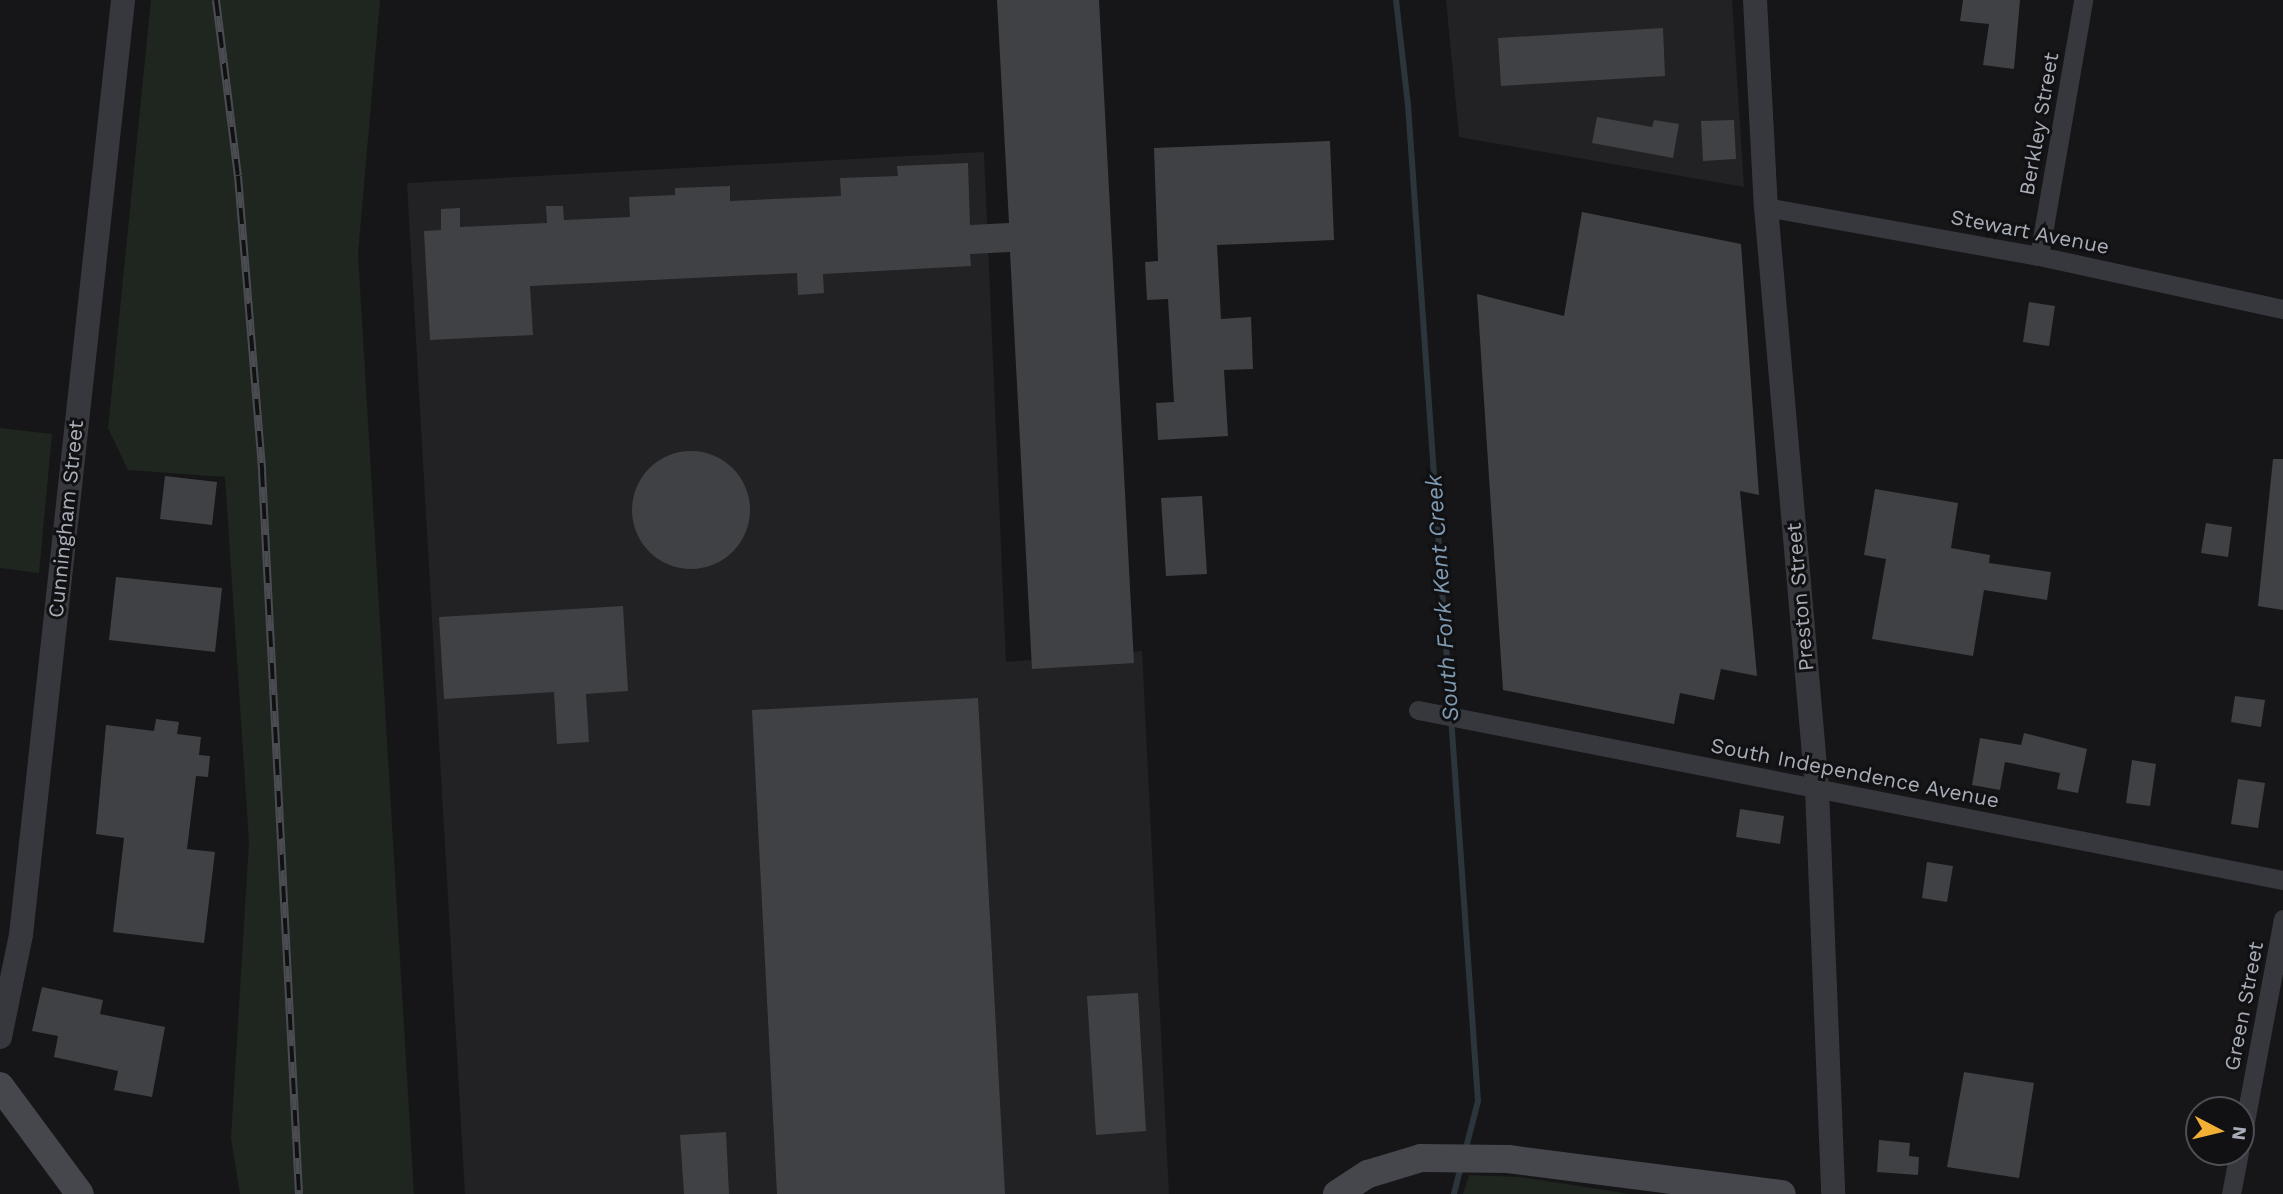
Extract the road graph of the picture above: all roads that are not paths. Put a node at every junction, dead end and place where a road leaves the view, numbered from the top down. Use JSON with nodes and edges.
{"nodes":[{"id":1,"x":123,"y":0,"type":"edge"},
{"id":2,"x":1755,"y":0,"type":"edge"},
{"id":3,"x":2083,"y":0,"type":"edge"},
{"id":4,"x":1766,"y":207,"type":"junction"},
{"id":5,"x":2039,"y":256,"type":"junction"},
{"id":6,"x":2283,"y":309,"type":"edge"},
{"id":7,"x":1419,"y":710,"type":"dead end"},
{"id":8,"x":1817,"y":789,"type":"junction"},
{"id":9,"x":2283,"y":880,"type":"edge"},
{"id":10,"x":2283,"y":919,"type":"edge"},
{"id":11,"x":0,"y":1037,"type":"edge"},
{"id":12,"x":0,"y":1086,"type":"edge"},
{"id":13,"x":2250,"y":1096,"type":"edge"},
{"id":14,"x":2236,"y":1166,"type":"edge"},
{"id":15,"x":80,"y":1194,"type":"edge"},
{"id":16,"x":1337,"y":1194,"type":"edge"},
{"id":17,"x":1782,"y":1194,"type":"edge"},
{"id":18,"x":1833,"y":1194,"type":"edge"},
{"id":19,"x":2231,"y":1194,"type":"edge"}],
"edges":[{"from":1,"to":11,"type":"street","name":"Cunningham Street"},
{"from":2,"to":4,"type":"street","name":"Preston Street"},
{"from":3,"to":5,"type":"street","name":"Berkley Street"},
{"from":4,"to":5,"type":"street","name":"Stewart Avenue"},
{"from":4,"to":8,"type":"street","name":"Preston Street"},
{"from":5,"to":6,"type":"street","name":"Stewart Avenue"},
{"from":7,"to":8,"type":"street","name":"South Independence Avenue"},
{"from":8,"to":9,"type":"street","name":"South Independence Avenue"},
{"from":8,"to":18,"type":"street","name":"Preston Street"},
{"from":10,"to":13,"type":"street","name":"Green Street"},
{"from":12,"to":15,"type":"main road"},
{"from":14,"to":19,"type":"street"},
{"from":16,"to":17,"type":"main road"}]}
